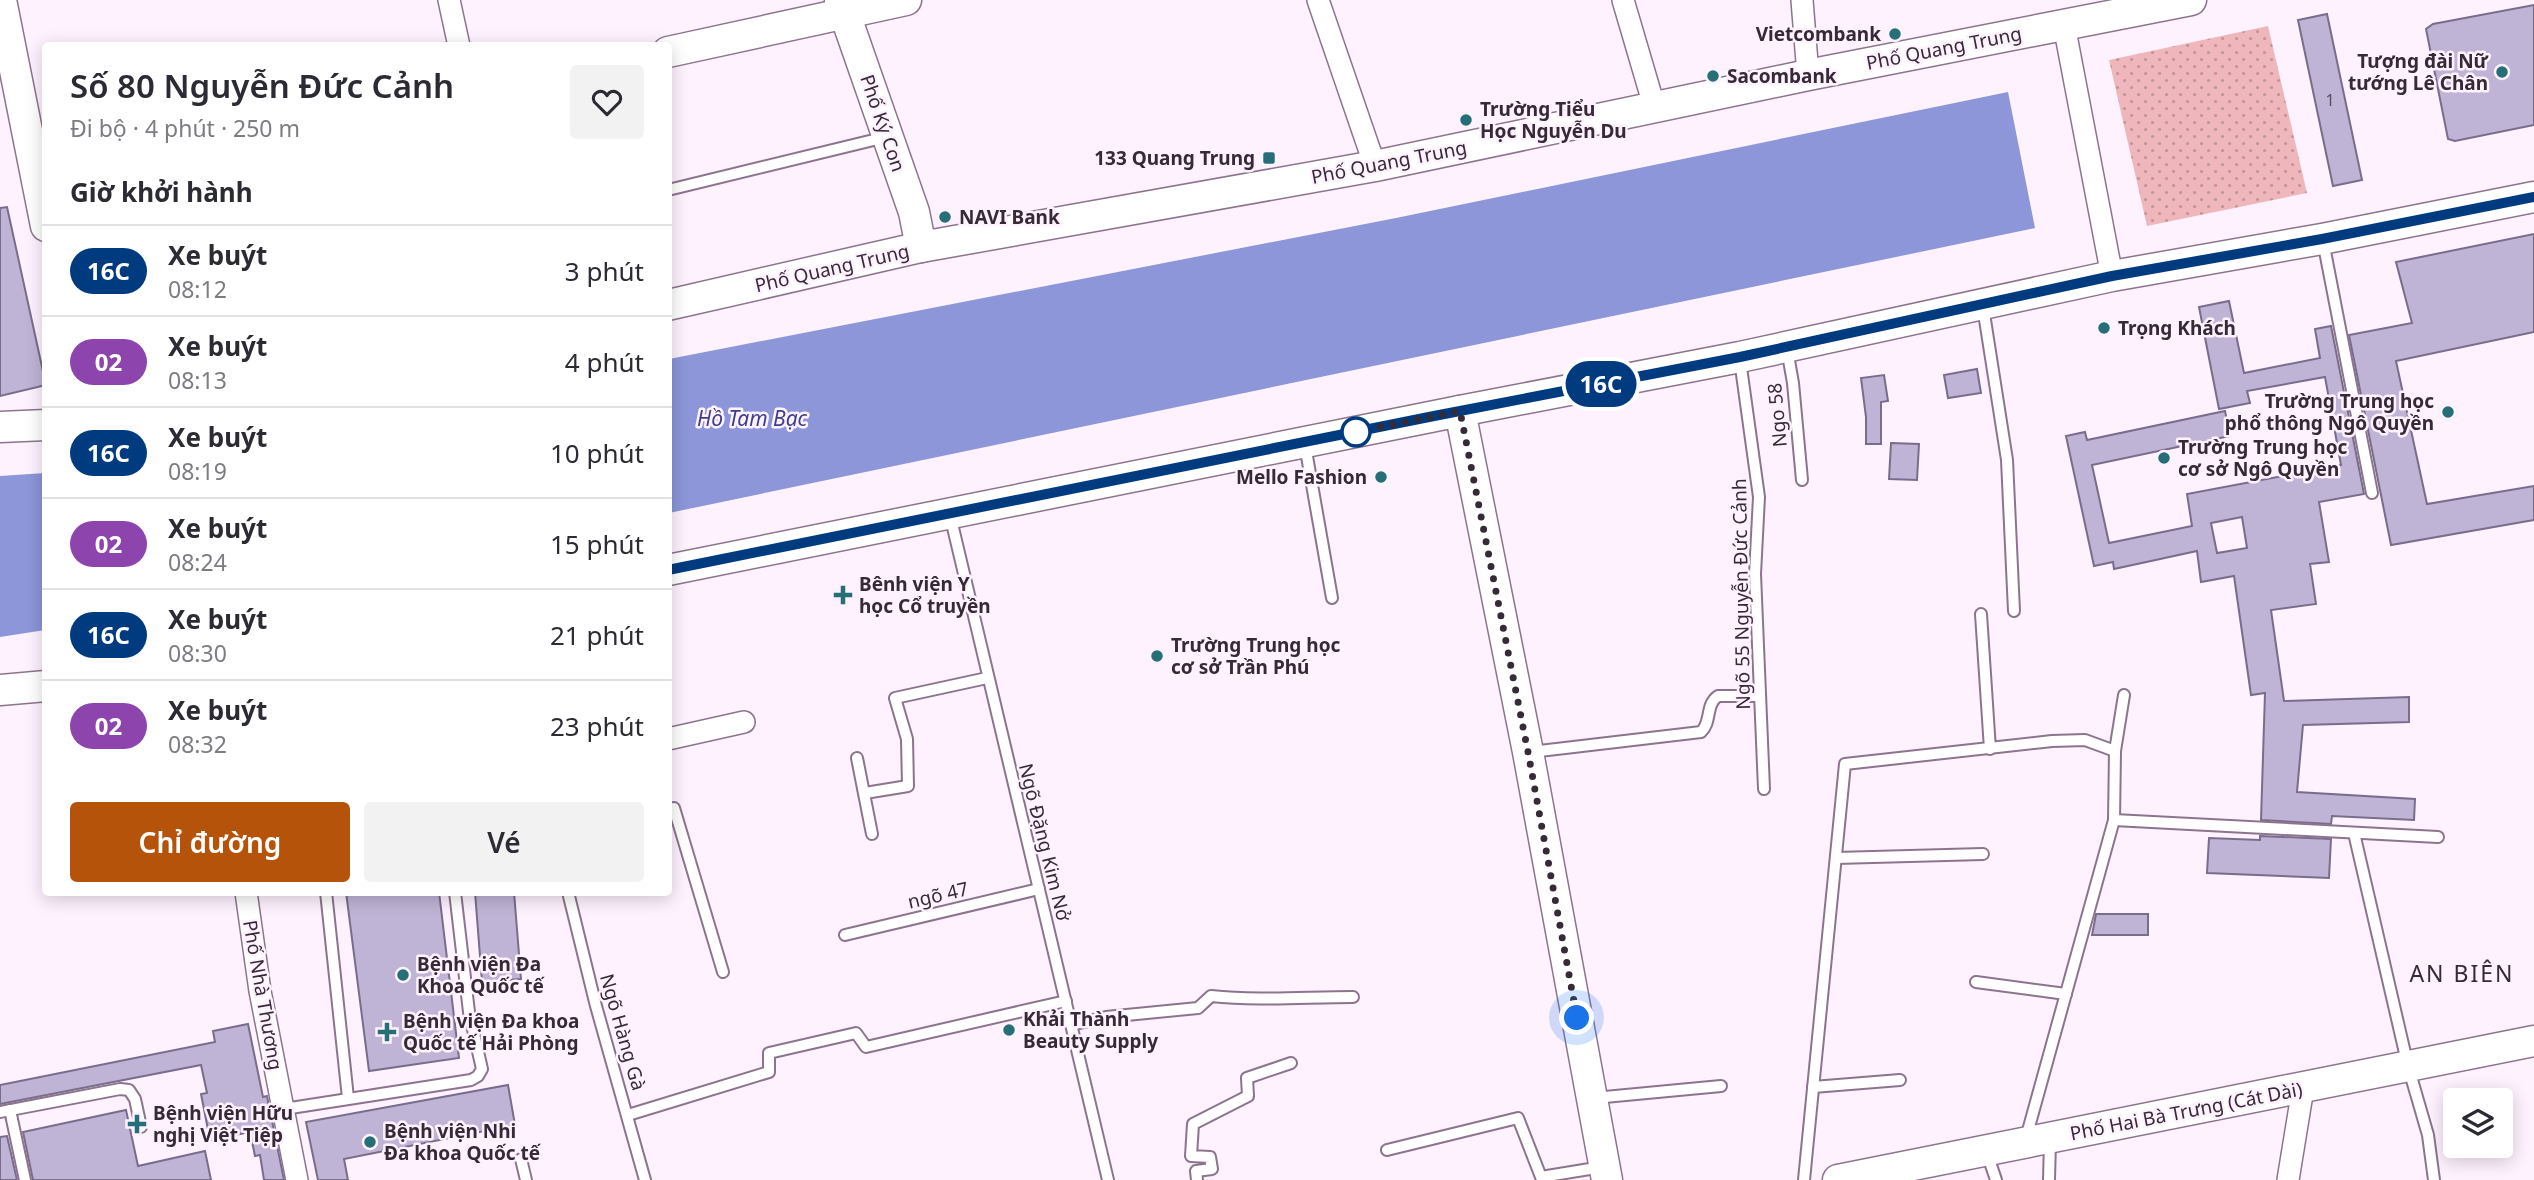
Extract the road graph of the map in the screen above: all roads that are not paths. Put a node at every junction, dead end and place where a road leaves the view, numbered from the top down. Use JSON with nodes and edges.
{"nodes":[{"id":1,"x":1,"y":0,"type":"edge"},
{"id":2,"x":449,"y":0,"type":"edge"},
{"id":3,"x":906,"y":0,"type":"edge"},
{"id":4,"x":1318,"y":0,"type":"edge"},
{"id":5,"x":1623,"y":0,"type":"edge"},
{"id":6,"x":1802,"y":0,"type":"edge"},
{"id":7,"x":2191,"y":0,"type":"edge"},
{"id":8,"x":842,"y":7,"type":"edge"},
{"id":9,"x":2064,"y":25,"type":"junction"},
{"id":10,"x":458,"y":42,"type":"edge"},
{"id":11,"x":672,"y":51,"type":"edge"},
{"id":12,"x":1808,"y":75,"type":"junction"},
{"id":13,"x":1655,"y":109,"type":"junction"},
{"id":14,"x":889,"y":136,"type":"junction"},
{"id":15,"x":1375,"y":166,"type":"junction"},
{"id":16,"x":41,"y":178,"type":"edge"},
{"id":17,"x":672,"y":189,"type":"edge"},
{"id":18,"x":2534,"y":197,"type":"edge"},
{"id":19,"x":2322,"y":239,"type":"junction"},
{"id":20,"x":921,"y":247,"type":"junction"},
{"id":21,"x":2112,"y":276,"type":"junction"},
{"id":22,"x":672,"y":304,"type":"edge"},
{"id":23,"x":1983,"y":304,"type":"junction"},
{"id":24,"x":1787,"y":346,"type":"junction"},
{"id":25,"x":1740,"y":357,"type":"junction"},
{"id":26,"x":1460,"y":411,"type":"junction"},
{"id":27,"x":42,"y":425,"type":"edge"},
{"id":28,"x":0,"y":427,"type":"edge"},
{"id":29,"x":1304,"y":442,"type":"junction"},
{"id":30,"x":1802,"y":481,"type":"dead end"},
{"id":31,"x":2372,"y":493,"type":"dead end"},
{"id":32,"x":950,"y":513,"type":"junction"},
{"id":33,"x":672,"y":569,"type":"edge"},
{"id":34,"x":1332,"y":598,"type":"dead end"},
{"id":35,"x":2014,"y":611,"type":"dead end"},
{"id":36,"x":1981,"y":614,"type":"dead end"},
{"id":37,"x":987,"y":678,"type":"junction"},
{"id":38,"x":42,"y":686,"type":"edge"},
{"id":39,"x":0,"y":690,"type":"edge"},
{"id":40,"x":2124,"y":695,"type":"dead end"},
{"id":41,"x":1760,"y":696,"type":"junction"},
{"id":42,"x":744,"y":722,"type":"dead end"},
{"id":43,"x":672,"y":738,"type":"edge"},
{"id":44,"x":1990,"y":748,"type":"junction"},
{"id":45,"x":2115,"y":751,"type":"junction"},
{"id":46,"x":1528,"y":752,"type":"junction"},
{"id":47,"x":857,"y":758,"type":"dead end"},
{"id":48,"x":1764,"y":789,"type":"dead end"},
{"id":49,"x":865,"y":793,"type":"junction"},
{"id":50,"x":672,"y":809,"type":"edge"},
{"id":51,"x":2114,"y":820,"type":"junction"},
{"id":52,"x":2354,"y":833,"type":"junction"},
{"id":53,"x":872,"y":834,"type":"dead end"},
{"id":54,"x":2438,"y":837,"type":"dead end"},
{"id":55,"x":1983,"y":854,"type":"dead end"},
{"id":56,"x":1836,"y":858,"type":"junction"},
{"id":57,"x":1039,"y":889,"type":"junction"},
{"id":58,"x":247,"y":896,"type":"edge"},
{"id":59,"x":326,"y":896,"type":"edge"},
{"id":60,"x":455,"y":896,"type":"edge"},
{"id":61,"x":569,"y":896,"type":"edge"},
{"id":62,"x":845,"y":934,"type":"dead end"},
{"id":63,"x":723,"y":972,"type":"dead end"},
{"id":64,"x":1976,"y":982,"type":"dead end"},
{"id":65,"x":2066,"y":994,"type":"junction"},
{"id":66,"x":1353,"y":997,"type":"dead end"},
{"id":67,"x":1066,"y":1001,"type":"junction"},
{"id":68,"x":1071,"y":1025,"type":"junction"},
{"id":69,"x":2534,"y":1041,"type":"edge"},
{"id":70,"x":1292,"y":1063,"type":"dead end"},
{"id":71,"x":2408,"y":1066,"type":"junction"},
{"id":72,"x":1900,"y":1080,"type":"dead end"},
{"id":73,"x":1721,"y":1086,"type":"dead end"},
{"id":74,"x":1813,"y":1087,"type":"junction"},
{"id":75,"x":2303,"y":1088,"type":"junction"},
{"id":76,"x":348,"y":1098,"type":"junction"},
{"id":77,"x":1592,"y":1098,"type":"junction"},
{"id":78,"x":284,"y":1109,"type":"junction"},
{"id":79,"x":5,"y":1111,"type":"edge"},
{"id":80,"x":628,"y":1115,"type":"junction"},
{"id":81,"x":141,"y":1127,"type":"dead end"},
{"id":82,"x":2037,"y":1140,"type":"junction"},
{"id":83,"x":1387,"y":1150,"type":"dead end"},
{"id":84,"x":1987,"y":1150,"type":"junction"},
{"id":85,"x":522,"y":1159,"type":"dead end"},
{"id":86,"x":1606,"y":1173,"type":"edge"},
{"id":87,"x":25,"y":1180,"type":"edge"},
{"id":88,"x":297,"y":1180,"type":"edge"},
{"id":89,"x":526,"y":1180,"type":"edge"},
{"id":90,"x":645,"y":1180,"type":"edge"},
{"id":91,"x":1108,"y":1180,"type":"edge"},
{"id":92,"x":1197,"y":1180,"type":"edge"},
{"id":93,"x":1804,"y":1180,"type":"edge"},
{"id":94,"x":1838,"y":1180,"type":"edge"},
{"id":95,"x":1996,"y":1180,"type":"edge"},
{"id":96,"x":2049,"y":1180,"type":"edge"},
{"id":97,"x":2288,"y":1180,"type":"edge"},
{"id":98,"x":2434,"y":1180,"type":"edge"}],
"edges":[{"from":1,"to":16,"type":"main road"},
{"from":2,"to":10,"type":"street"},
{"from":3,"to":8,"type":"main road"},
{"from":4,"to":15,"type":"street"},
{"from":5,"to":13,"type":"street"},
{"from":6,"to":12,"type":"street"},
{"from":7,"to":9,"type":"main road","name":"Phố Quang Trung"},
{"from":8,"to":11,"type":"main road"},
{"from":8,"to":14,"type":"main road","name":"Phố Ký Con"},
{"from":9,"to":12,"type":"main road","name":"Phố Quang Trung"},
{"from":9,"to":21,"type":"street"},
{"from":12,"to":13,"type":"main road","name":"Phố Quang Trung"},
{"from":13,"to":15,"type":"main road","name":"Phố Quang Trung"},
{"from":14,"to":17,"type":"lane"},
{"from":14,"to":20,"type":"main road","name":"Phố Ký Con"},
{"from":15,"to":20,"type":"main road","name":"Phố Quang Trung"},
{"from":18,"to":19,"type":"main road"},
{"from":19,"to":21,"type":"main road"},
{"from":19,"to":31,"type":"lane"},
{"from":20,"to":22,"type":"main road","name":"Phố Quang Trung"},
{"from":21,"to":23,"type":"main road"},
{"from":23,"to":24,"type":"main road"},
{"from":23,"to":35,"type":"lane"},
{"from":24,"to":25,"type":"main road"},
{"from":24,"to":30,"type":"lane","name":"Ngo 58"},
{"from":25,"to":26,"type":"main road"},
{"from":25,"to":41,"type":"lane","name":"Ngõ 55 Nguyễn Đức Cảnh"},
{"from":26,"to":29,"type":"main road"},
{"from":26,"to":46,"type":"main road"},
{"from":27,"to":28,"type":"main road"},
{"from":29,"to":32,"type":"main road"},
{"from":29,"to":34,"type":"lane"},
{"from":32,"to":33,"type":"main road"},
{"from":32,"to":37,"type":"lane","name":"Ngõ Đặng Kim Nở"},
{"from":36,"to":44,"type":"lane"},
{"from":37,"to":49,"type":"lane"},
{"from":37,"to":57,"type":"lane","name":"Ngõ Đặng Kim Nở"},
{"from":38,"to":39,"type":"main road"},
{"from":40,"to":45,"type":"lane"},
{"from":41,"to":46,"type":"lane"},
{"from":41,"to":48,"type":"lane","name":"Ngõ 55 Nguyễn Đức Cảnh"},
{"from":42,"to":43,"type":"street"},
{"from":44,"to":45,"type":"lane"},
{"from":44,"to":56,"type":"lane"},
{"from":45,"to":51,"type":"lane"},
{"from":46,"to":77,"type":"main road"},
{"from":47,"to":49,"type":"lane"},
{"from":49,"to":53,"type":"lane"},
{"from":50,"to":63,"type":"lane"},
{"from":51,"to":52,"type":"lane"},
{"from":51,"to":65,"type":"lane"},
{"from":52,"to":54,"type":"lane"},
{"from":52,"to":71,"type":"lane"},
{"from":55,"to":56,"type":"lane"},
{"from":56,"to":74,"type":"lane"},
{"from":57,"to":62,"type":"lane","name":"ngõ 47"},
{"from":57,"to":67,"type":"lane","name":"Ngõ Đặng Kim Nở"},
{"from":58,"to":78,"type":"street","name":"Phố Nhà Thương"},
{"from":59,"to":76,"type":"lane"},
{"from":60,"to":76,"type":"lane"},
{"from":61,"to":80,"type":"lane","name":"Ngõ Hàng Gà"},
{"from":64,"to":65,"type":"lane"},
{"from":65,"to":82,"type":"lane"},
{"from":66,"to":68,"type":"lane"},
{"from":67,"to":68,"type":"lane","name":"Ngõ Đặng Kim Nở"},
{"from":67,"to":80,"type":"lane"},
{"from":68,"to":91,"type":"lane","name":"Ngõ Đặng Kim Nở"},
{"from":69,"to":71,"type":"main road","name":"Phố Hai Bà Trưng (Cát Dài)"},
{"from":70,"to":92,"type":"lane"},
{"from":71,"to":75,"type":"main road","name":"Phố Hai Bà Trưng (Cát Dài)"},
{"from":71,"to":98,"type":"lane"},
{"from":72,"to":74,"type":"lane"},
{"from":73,"to":77,"type":"lane"},
{"from":74,"to":93,"type":"lane"},
{"from":75,"to":82,"type":"main road","name":"Phố Hai Bà Trưng (Cát Dài)"},
{"from":75,"to":97,"type":"street"},
{"from":76,"to":78,"type":"lane"},
{"from":77,"to":86,"type":"main road"},
{"from":78,"to":88,"type":"street","name":"Phố Nhà Thương"},
{"from":79,"to":81,"type":"lane"},
{"from":79,"to":87,"type":"lane"},
{"from":80,"to":90,"type":"lane","name":"Ngõ Hàng Gà"},
{"from":82,"to":84,"type":"main road","name":"Phố Hai Bà Trưng (Cát Dài)"},
{"from":82,"to":96,"type":"lane"},
{"from":83,"to":86,"type":"lane"},
{"from":84,"to":94,"type":"main road","name":"Phố Hai Bà Trưng (Cát Dài)"},
{"from":84,"to":95,"type":"lane"},
{"from":85,"to":89,"type":"lane"}]}
